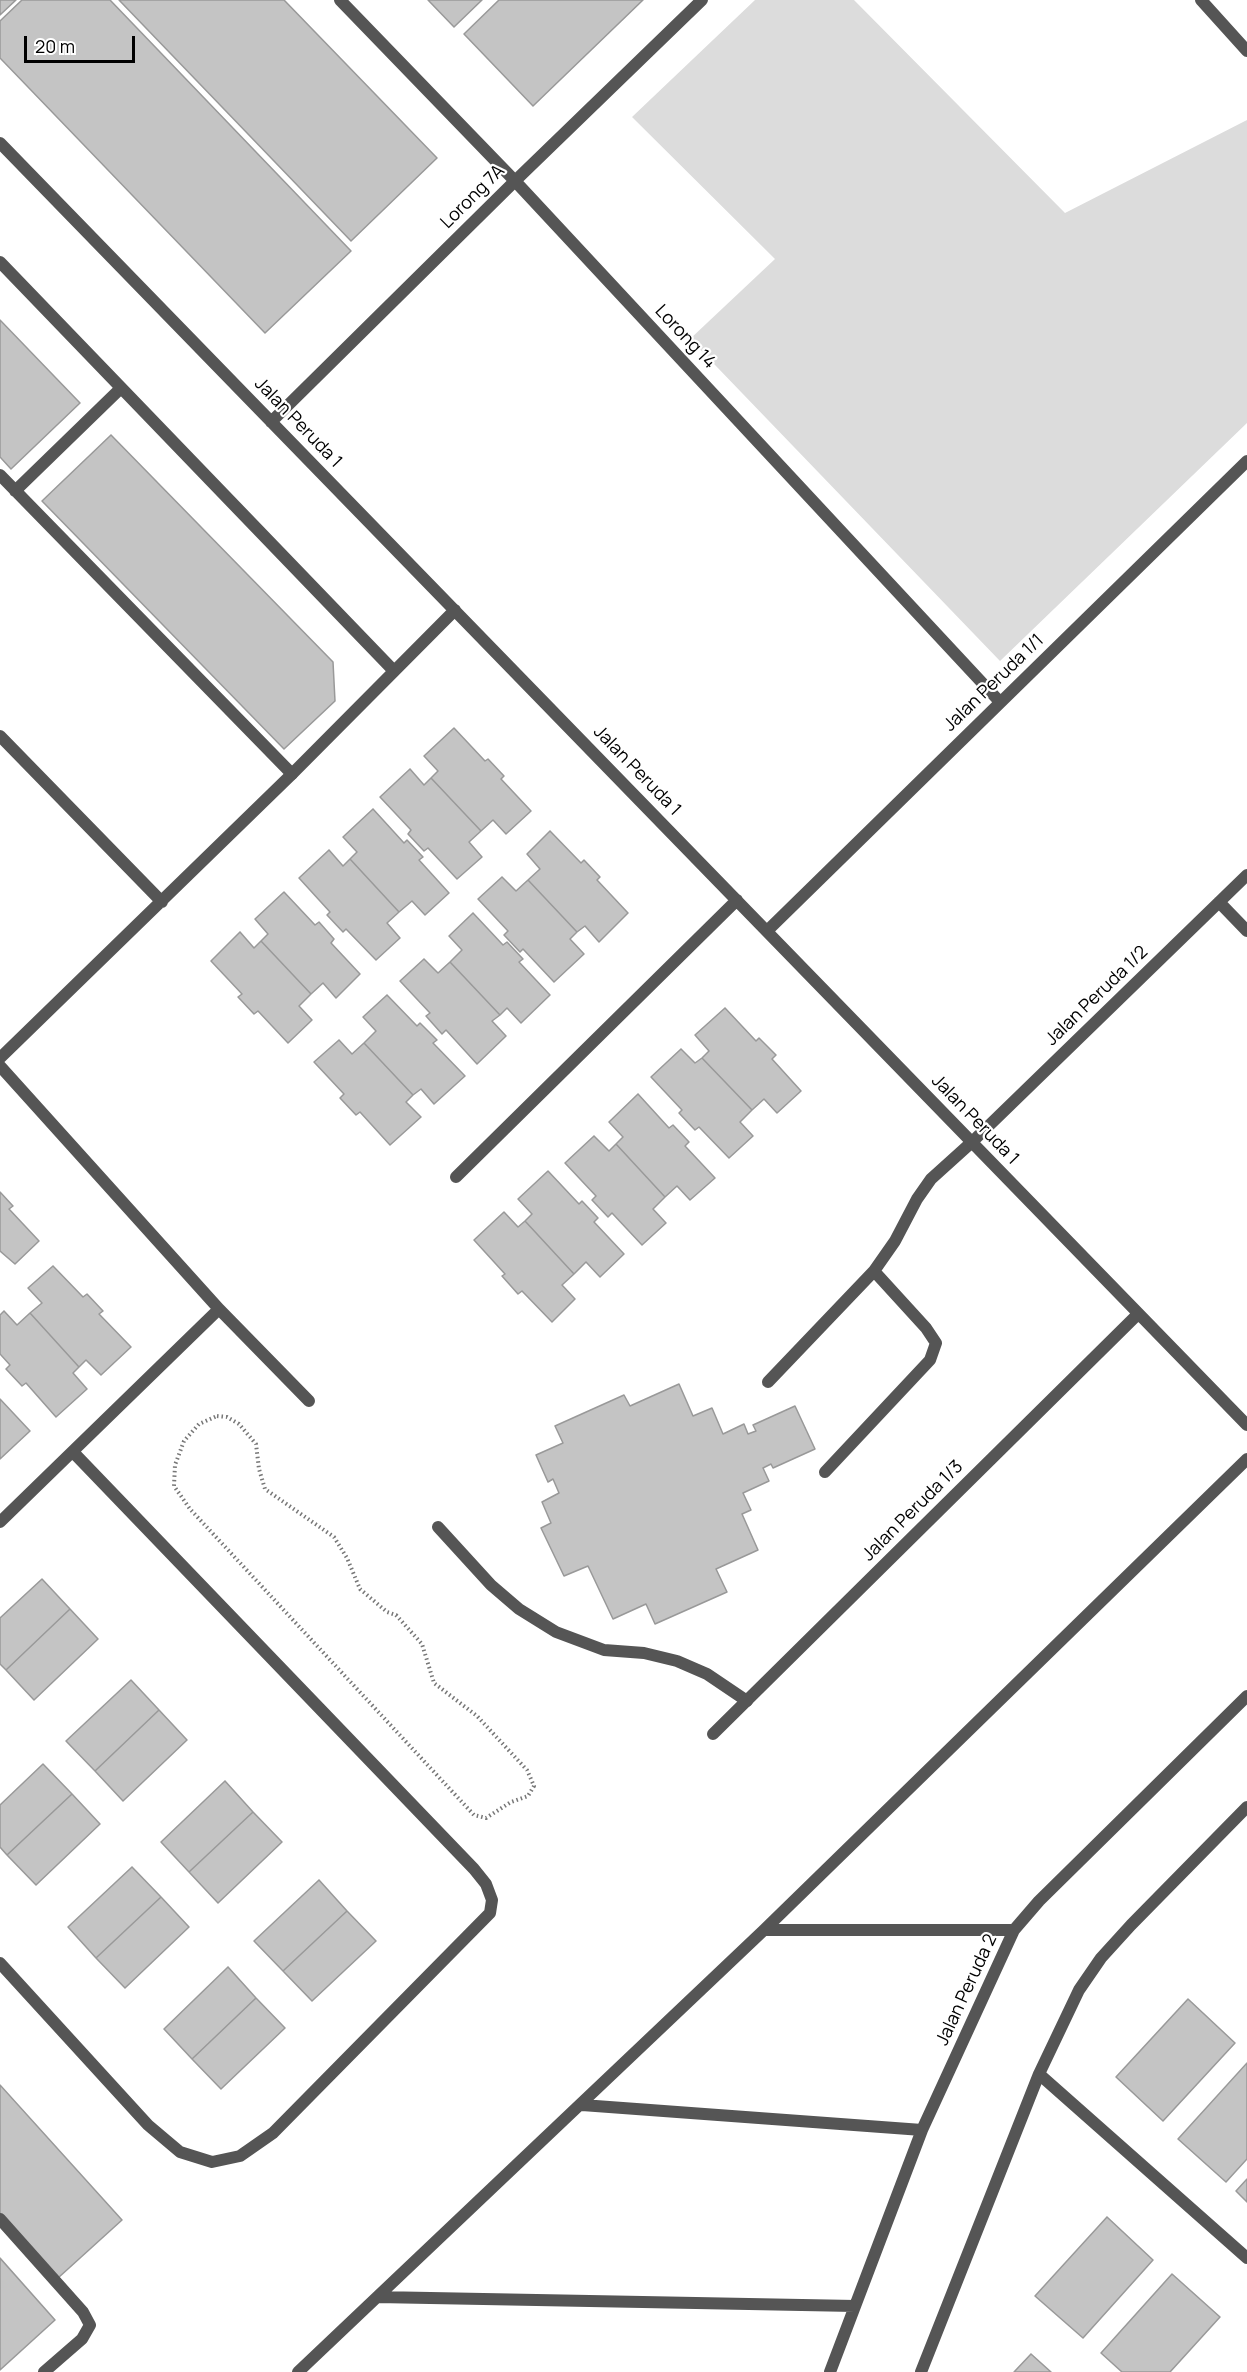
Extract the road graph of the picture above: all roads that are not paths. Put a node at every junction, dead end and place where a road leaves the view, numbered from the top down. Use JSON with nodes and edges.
{"nodes":[{"id":1,"x":340,"y":0,"type":"edge"},
{"id":2,"x":702,"y":0,"type":"edge"},
{"id":3,"x":1201,"y":0,"type":"edge"},
{"id":4,"x":1247,"y":51,"type":"edge"},
{"id":5,"x":0,"y":143,"type":"edge"},
{"id":6,"x":515,"y":181,"type":"junction"},
{"id":7,"x":0,"y":262,"type":"edge"},
{"id":8,"x":120,"y":389,"type":"junction"},
{"id":9,"x":271,"y":422,"type":"junction"},
{"id":10,"x":1247,"y":461,"type":"edge"},
{"id":11,"x":0,"y":475,"type":"edge"},
{"id":12,"x":15,"y":490,"type":"junction"},
{"id":13,"x":455,"y":610,"type":"junction"},
{"id":14,"x":394,"y":671,"type":"junction"},
{"id":15,"x":1000,"y":702,"type":"junction"},
{"id":16,"x":0,"y":735,"type":"edge"},
{"id":17,"x":292,"y":774,"type":"junction"},
{"id":18,"x":1247,"y":875,"type":"edge"},
{"id":19,"x":737,"y":900,"type":"junction"},
{"id":20,"x":162,"y":902,"type":"junction"},
{"id":21,"x":1219,"y":902,"type":"junction"},
{"id":22,"x":767,"y":931,"type":"junction"},
{"id":23,"x":1247,"y":931,"type":"edge"},
{"id":24,"x":0,"y":1058,"type":"edge"},
{"id":25,"x":0,"y":1066,"type":"edge"},
{"id":26,"x":972,"y":1142,"type":"junction"},
{"id":27,"x":456,"y":1177,"type":"dead end"},
{"id":28,"x":874,"y":1271,"type":"junction"},
{"id":29,"x":219,"y":1309,"type":"junction"},
{"id":30,"x":1138,"y":1314,"type":"junction"},
{"id":31,"x":768,"y":1382,"type":"dead end"},
{"id":32,"x":309,"y":1401,"type":"dead end"},
{"id":33,"x":1247,"y":1425,"type":"edge"},
{"id":34,"x":73,"y":1452,"type":"junction"},
{"id":35,"x":1247,"y":1459,"type":"edge"},
{"id":36,"x":825,"y":1472,"type":"dead end"},
{"id":37,"x":0,"y":1522,"type":"edge"},
{"id":38,"x":438,"y":1527,"type":"dead end"},
{"id":39,"x":1247,"y":1696,"type":"edge"},
{"id":40,"x":747,"y":1701,"type":"junction"},
{"id":41,"x":713,"y":1734,"type":"dead end"},
{"id":42,"x":1247,"y":1807,"type":"edge"},
{"id":43,"x":764,"y":1930,"type":"junction"},
{"id":44,"x":1014,"y":1930,"type":"junction"},
{"id":45,"x":0,"y":1963,"type":"edge"},
{"id":46,"x":1039,"y":2074,"type":"junction"},
{"id":47,"x":582,"y":2105,"type":"junction"},
{"id":48,"x":922,"y":2130,"type":"junction"},
{"id":49,"x":0,"y":2219,"type":"edge"},
{"id":50,"x":1247,"y":2258,"type":"edge"},
{"id":51,"x":377,"y":2297,"type":"junction"},
{"id":52,"x":855,"y":2306,"type":"junction"},
{"id":53,"x":44,"y":2372,"type":"edge"},
{"id":54,"x":298,"y":2372,"type":"edge"},
{"id":55,"x":830,"y":2372,"type":"edge"},
{"id":56,"x":921,"y":2372,"type":"edge"}],
"edges":[{"from":1,"to":6,"type":"street","name":"Lorong 14"},
{"from":2,"to":6,"type":"street","name":"Lorong 7A"},
{"from":3,"to":4,"type":"street"},
{"from":5,"to":9,"type":"street","name":"Jalan Peruda 1"},
{"from":6,"to":9,"type":"street","name":"Lorong 7A"},
{"from":6,"to":15,"type":"street","name":"Lorong 14"},
{"from":7,"to":8,"type":"street"},
{"from":8,"to":12,"type":"street"},
{"from":8,"to":14,"type":"street"},
{"from":9,"to":13,"type":"street","name":"Jalan Peruda 1"},
{"from":10,"to":15,"type":"street","name":"Jalan Peruda 1/1"},
{"from":11,"to":12,"type":"street"},
{"from":12,"to":17,"type":"street"},
{"from":13,"to":14,"type":"street"},
{"from":13,"to":19,"type":"street","name":"Jalan Peruda 1"},
{"from":14,"to":17,"type":"street"},
{"from":15,"to":22,"type":"street","name":"Jalan Peruda 1/1"},
{"from":16,"to":20,"type":"street"},
{"from":17,"to":20,"type":"street"},
{"from":18,"to":21,"type":"street","name":"Jalan Peruda 1/2"},
{"from":19,"to":22,"type":"street","name":"Jalan Peruda 1"},
{"from":19,"to":27,"type":"street"},
{"from":20,"to":24,"type":"street"},
{"from":21,"to":23,"type":"street"},
{"from":21,"to":26,"type":"street","name":"Jalan Peruda 1/2"},
{"from":22,"to":26,"type":"street","name":"Jalan Peruda 1"},
{"from":25,"to":29,"type":"street"},
{"from":26,"to":28,"type":"street","name":"Jalan Peruda 1/2"},
{"from":26,"to":30,"type":"street","name":"Jalan Peruda 1"},
{"from":28,"to":31,"type":"street","name":"Jalan Peruda 1/2"},
{"from":28,"to":36,"type":"street"},
{"from":29,"to":32,"type":"street"},
{"from":29,"to":34,"type":"street"},
{"from":30,"to":33,"type":"street","name":"Jalan Peruda 1"},
{"from":30,"to":40,"type":"street","name":"Jalan Peruda 1/3"},
{"from":34,"to":37,"type":"street"},
{"from":34,"to":45,"type":"street"},
{"from":35,"to":43,"type":"street"},
{"from":38,"to":40,"type":"street"},
{"from":39,"to":44,"type":"street","name":"Jalan Peruda 2"},
{"from":40,"to":41,"type":"street","name":"Jalan Peruda 1/3"},
{"from":42,"to":46,"type":"street"},
{"from":43,"to":44,"type":"street"},
{"from":43,"to":47,"type":"street"},
{"from":44,"to":48,"type":"street","name":"Jalan Peruda 2"},
{"from":46,"to":50,"type":"street"},
{"from":46,"to":56,"type":"street"},
{"from":47,"to":48,"type":"street"},
{"from":47,"to":51,"type":"street"},
{"from":48,"to":52,"type":"street","name":"Jalan Peruda 2"},
{"from":49,"to":53,"type":"street"},
{"from":51,"to":52,"type":"street"},
{"from":51,"to":54,"type":"street"},
{"from":52,"to":55,"type":"street","name":"Jalan Peruda 2"}]}
